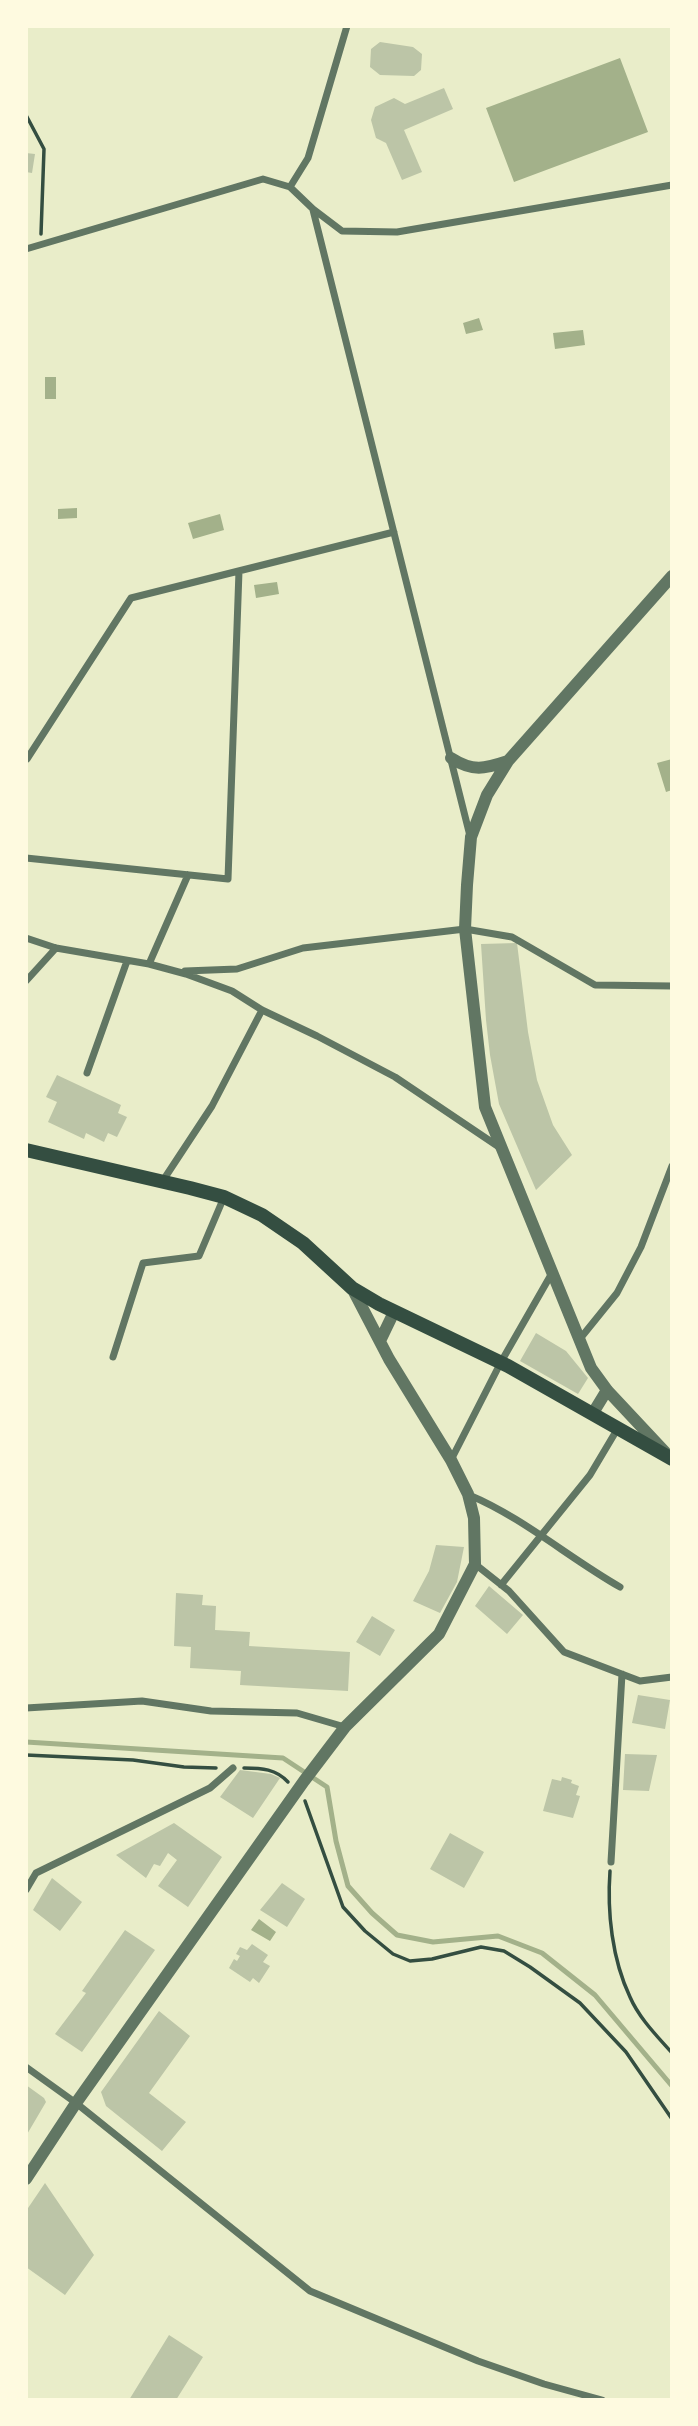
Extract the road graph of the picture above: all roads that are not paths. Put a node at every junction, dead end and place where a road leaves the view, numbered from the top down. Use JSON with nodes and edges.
{"nodes":[{"id":1,"x":347,"y":26,"type":"edge"},
{"id":2,"x":672,"y":185,"type":"edge"},
{"id":3,"x":290,"y":187,"type":"junction"},
{"id":4,"x":313,"y":209,"type":"junction"},
{"id":5,"x":26,"y":249,"type":"edge"},
{"id":6,"x":394,"y":533,"type":"junction"},
{"id":7,"x":239,"y":571,"type":"junction"},
{"id":8,"x":672,"y":576,"type":"edge"},
{"id":9,"x":26,"y":752,"type":"edge"},
{"id":10,"x":451,"y":758,"type":"junction"},
{"id":11,"x":27,"y":761,"type":"edge"},
{"id":12,"x":508,"y":761,"type":"junction"},
{"id":13,"x":471,"y":837,"type":"junction"},
{"id":14,"x":26,"y":858,"type":"edge"},
{"id":15,"x":188,"y":875,"type":"junction"},
{"id":16,"x":465,"y":929,"type":"junction"},
{"id":17,"x":26,"y":938,"type":"edge"},
{"id":18,"x":56,"y":948,"type":"junction"},
{"id":19,"x":127,"y":961,"type":"junction"},
{"id":20,"x":149,"y":964,"type":"junction"},
{"id":21,"x":177,"y":972,"type":"junction"},
{"id":22,"x":26,"y":981,"type":"edge"},
{"id":23,"x":672,"y":986,"type":"edge"},
{"id":24,"x":262,"y":1010,"type":"junction"},
{"id":25,"x":87,"y":1073,"type":"dead end"},
{"id":26,"x":502,"y":1149,"type":"junction"},
{"id":27,"x":26,"y":1150,"type":"edge"},
{"id":28,"x":672,"y":1166,"type":"edge"},
{"id":29,"x":162,"y":1182,"type":"junction"},
{"id":30,"x":224,"y":1197,"type":"junction"},
{"id":31,"x":552,"y":1273,"type":"junction"},
{"id":32,"x":352,"y":1288,"type":"junction"},
{"id":33,"x":394,"y":1312,"type":"junction"},
{"id":34,"x":380,"y":1341,"type":"junction"},
{"id":35,"x":579,"y":1341,"type":"junction"},
{"id":36,"x":113,"y":1357,"type":"dead end"},
{"id":37,"x":501,"y":1362,"type":"junction"},
{"id":38,"x":607,"y":1390,"type":"junction"},
{"id":39,"x":593,"y":1413,"type":"junction"},
{"id":40,"x":618,"y":1428,"type":"junction"},
{"id":41,"x":672,"y":1459,"type":"edge"},
{"id":42,"x":452,"y":1460,"type":"junction"},
{"id":43,"x":468,"y":1494,"type":"junction"},
{"id":44,"x":540,"y":1537,"type":"junction"},
{"id":45,"x":475,"y":1564,"type":"junction"},
{"id":46,"x":501,"y":1585,"type":"junction"},
{"id":47,"x":620,"y":1587,"type":"dead end"},
{"id":48,"x":622,"y":1674,"type":"junction"},
{"id":49,"x":672,"y":1677,"type":"edge"},
{"id":50,"x":26,"y":1708,"type":"edge"},
{"id":51,"x":345,"y":1727,"type":"junction"},
{"id":52,"x":233,"y":1768,"type":"road end"},
{"id":53,"x":611,"y":1862,"type":"road end"},
{"id":54,"x":26,"y":1890,"type":"edge"},
{"id":55,"x":26,"y":2067,"type":"edge"},
{"id":56,"x":76,"y":2103,"type":"junction"},
{"id":57,"x":26,"y":2179,"type":"edge"},
{"id":58,"x":602,"y":2400,"type":"edge"}],
"edges":[{"from":1,"to":3,"type":"street"},
{"from":2,"to":4,"type":"street"},
{"from":3,"to":4,"type":"street"},
{"from":3,"to":5,"type":"street"},
{"from":4,"to":6,"type":"street"},
{"from":6,"to":7,"type":"street"},
{"from":6,"to":10,"type":"street"},
{"from":7,"to":11,"type":"street"},
{"from":7,"to":15,"type":"street"},
{"from":8,"to":12,"type":"street"},
{"from":9,"to":11,"type":"street"},
{"from":10,"to":12,"type":"street"},
{"from":10,"to":13,"type":"street"},
{"from":12,"to":13,"type":"street"},
{"from":13,"to":16,"type":"street"},
{"from":14,"to":15,"type":"street"},
{"from":15,"to":20,"type":"street"},
{"from":16,"to":21,"type":"street"},
{"from":16,"to":23,"type":"street"},
{"from":16,"to":26,"type":"street"},
{"from":17,"to":18,"type":"street"},
{"from":18,"to":19,"type":"street"},
{"from":18,"to":22,"type":"street"},
{"from":19,"to":20,"type":"street"},
{"from":19,"to":25,"type":"street"},
{"from":20,"to":21,"type":"street"},
{"from":21,"to":24,"type":"street"},
{"from":24,"to":26,"type":"street"},
{"from":24,"to":29,"type":"street"},
{"from":26,"to":31,"type":"street"},
{"from":27,"to":29,"type":"main road"},
{"from":28,"to":35,"type":"street"},
{"from":29,"to":30,"type":"main road"},
{"from":30,"to":32,"type":"main road"},
{"from":30,"to":36,"type":"street"},
{"from":31,"to":35,"type":"street"},
{"from":31,"to":37,"type":"street"},
{"from":32,"to":33,"type":"main road"},
{"from":32,"to":34,"type":"street"},
{"from":33,"to":34,"type":"street"},
{"from":33,"to":37,"type":"main road"},
{"from":34,"to":42,"type":"street"},
{"from":35,"to":38,"type":"street"},
{"from":37,"to":39,"type":"main road"},
{"from":37,"to":42,"type":"street"},
{"from":38,"to":39,"type":"street"},
{"from":38,"to":41,"type":"street"},
{"from":39,"to":40,"type":"main road"},
{"from":40,"to":41,"type":"main road"},
{"from":40,"to":44,"type":"street"},
{"from":42,"to":43,"type":"street"},
{"from":43,"to":44,"type":"street"},
{"from":43,"to":45,"type":"street"},
{"from":44,"to":46,"type":"street"},
{"from":44,"to":47,"type":"street"},
{"from":45,"to":46,"type":"street"},
{"from":45,"to":51,"type":"street"},
{"from":46,"to":48,"type":"street"},
{"from":48,"to":49,"type":"street"},
{"from":48,"to":53,"type":"street"},
{"from":50,"to":51,"type":"street"},
{"from":51,"to":56,"type":"street"},
{"from":52,"to":54,"type":"street"},
{"from":55,"to":56,"type":"street"},
{"from":56,"to":57,"type":"street"},
{"from":56,"to":58,"type":"street"}]}
